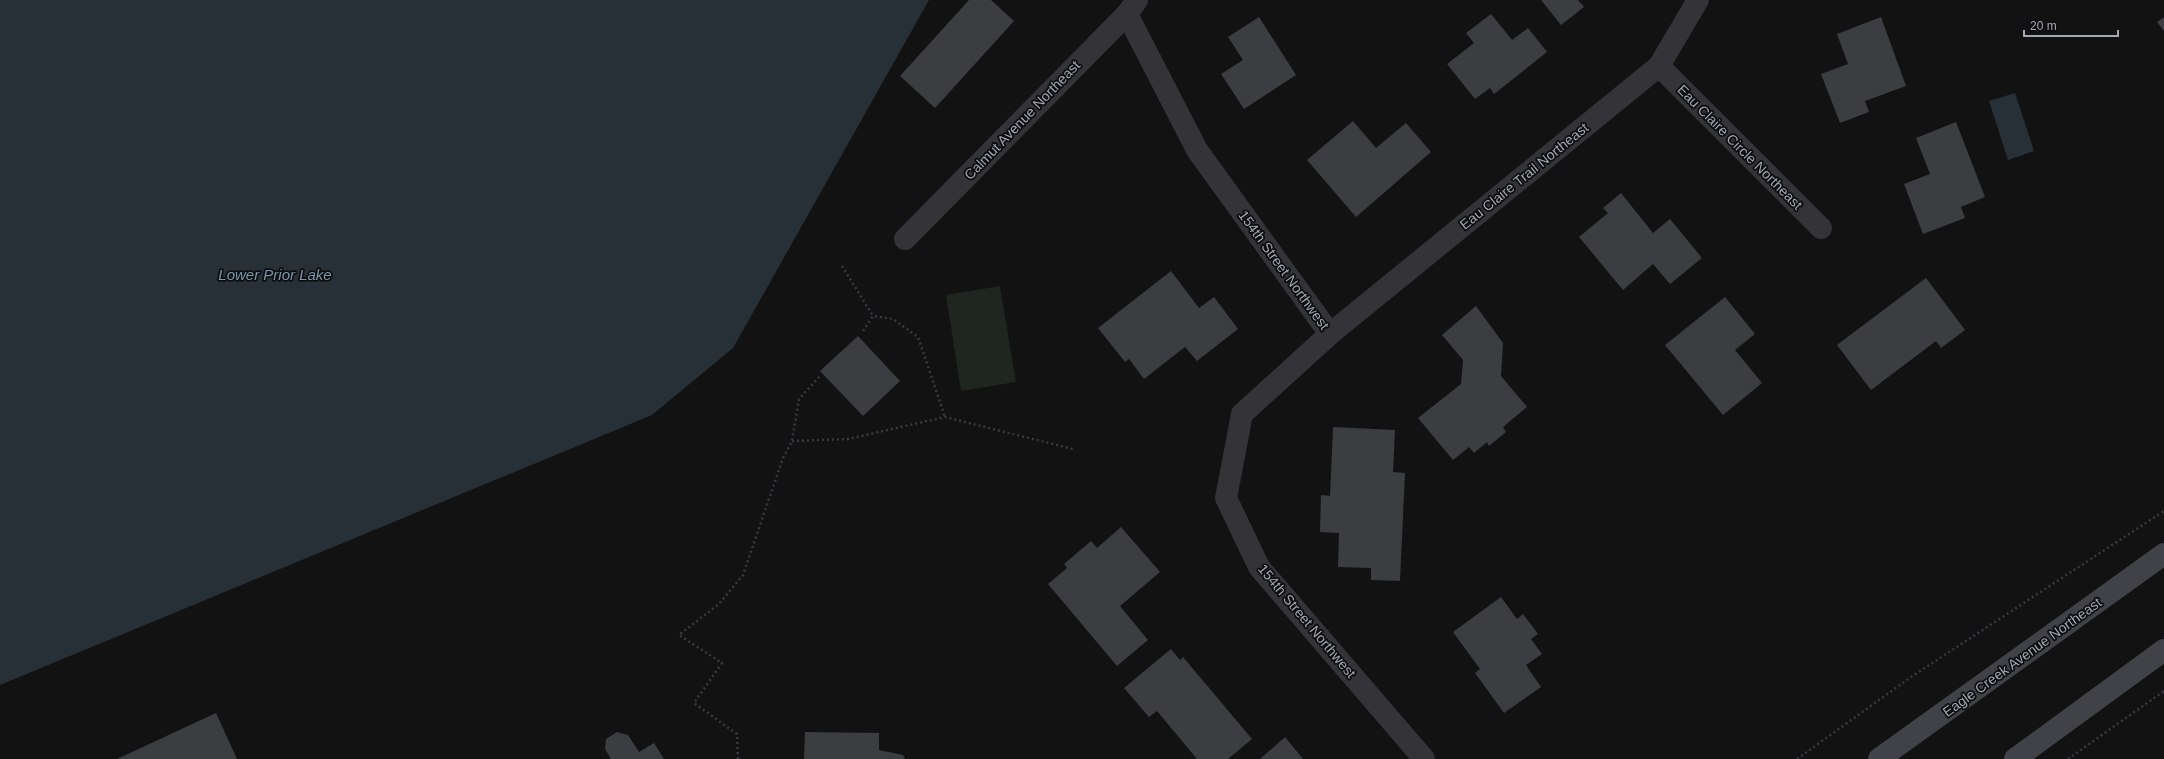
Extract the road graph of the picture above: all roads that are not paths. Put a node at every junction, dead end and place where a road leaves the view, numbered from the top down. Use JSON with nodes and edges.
{"nodes":[{"id":1,"x":1698,"y":0,"type":"edge"},
{"id":2,"x":1132,"y":7,"type":"edge"},
{"id":3,"x":1659,"y":66,"type":"junction"},
{"id":4,"x":1821,"y":228,"type":"dead end"},
{"id":5,"x":905,"y":239,"type":"dead end"},
{"id":6,"x":1330,"y":334,"type":"junction"},
{"id":7,"x":2164,"y":554,"type":"edge"},
{"id":8,"x":2164,"y":650,"type":"edge"},
{"id":9,"x":1424,"y":759,"type":"edge"},
{"id":10,"x":1879,"y":759,"type":"edge"},
{"id":11,"x":2015,"y":759,"type":"edge"}],
"edges":[{"from":1,"to":3,"type":"street","name":"Eau Claire Trail Northeast"},
{"from":2,"to":5,"type":"street","name":"Calmut Avenue Northeast"},
{"from":2,"to":6,"type":"street","name":"154th Street Northwest"},
{"from":3,"to":4,"type":"street","name":"Eau Claire Circle Northeast"},
{"from":3,"to":6,"type":"street","name":"Eau Claire Trail Northeast"},
{"from":6,"to":9,"type":"street","name":"154th Street Northwest"},
{"from":7,"to":10,"type":"main road","name":"Eagle Creek Avenue Northeast"},
{"from":8,"to":11,"type":"main road"}]}
